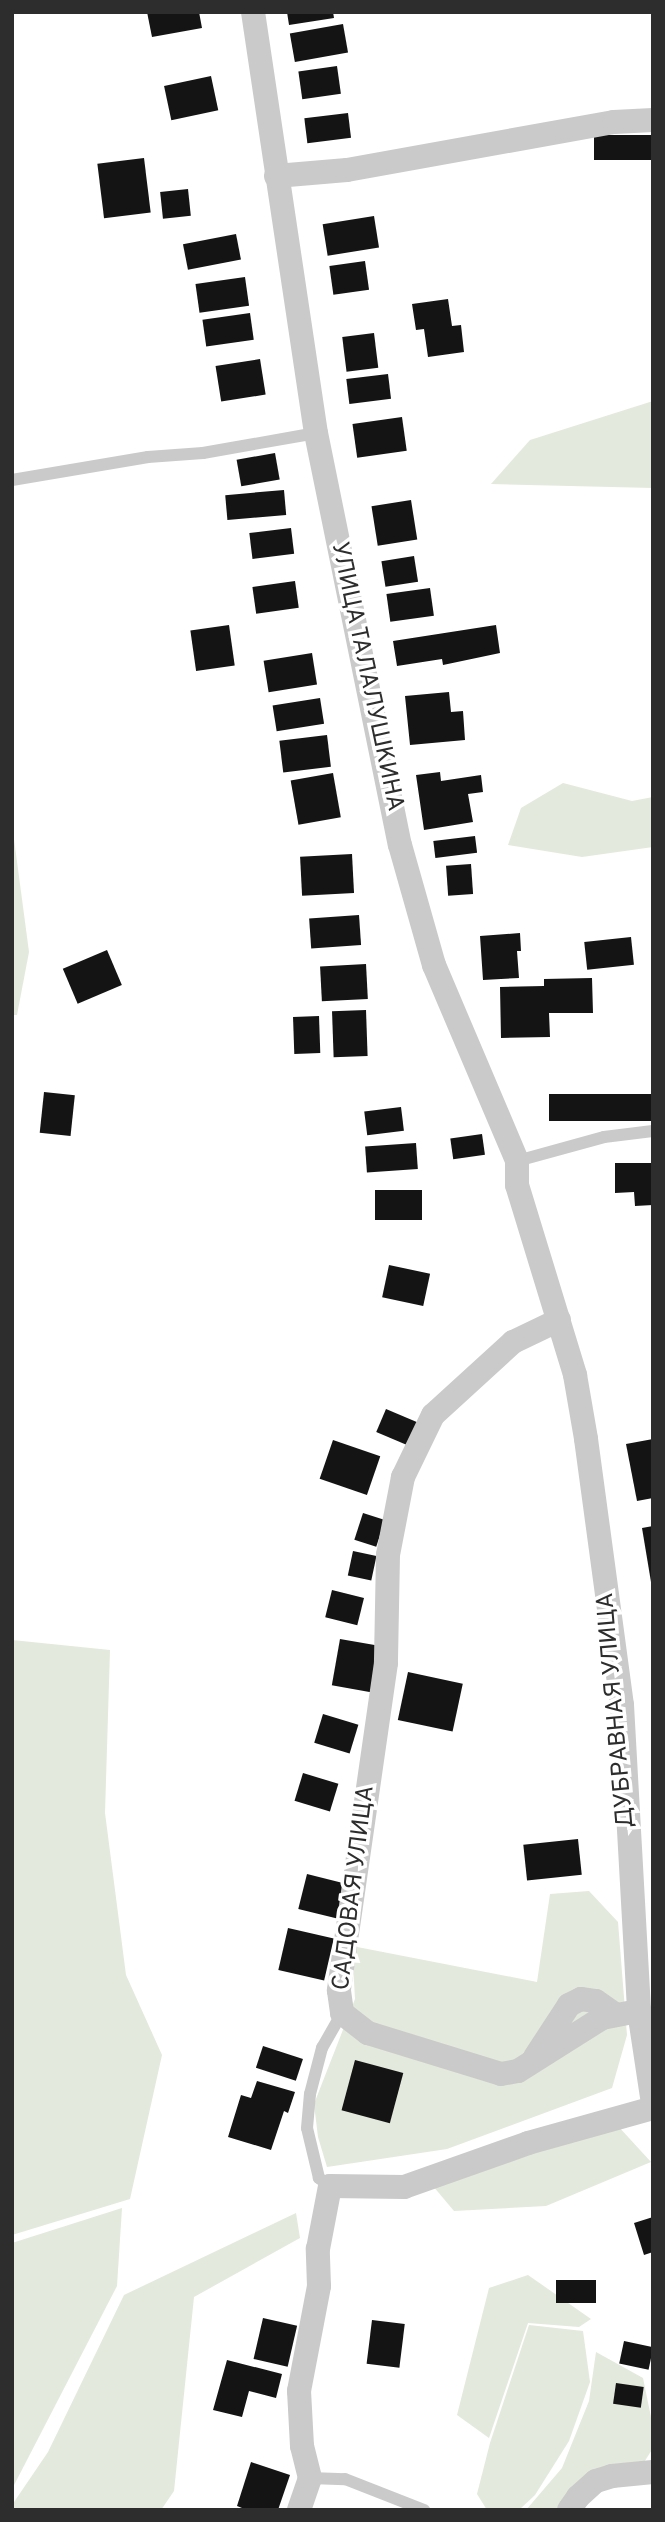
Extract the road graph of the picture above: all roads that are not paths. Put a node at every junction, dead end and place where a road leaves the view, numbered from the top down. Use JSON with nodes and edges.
{"nodes":[{"id":1,"x":253,"y":12,"type":"edge"},
{"id":2,"x":653,"y":120,"type":"edge"},
{"id":3,"x":276,"y":176,"type":"junction"},
{"id":4,"x":316,"y":433,"type":"junction"},
{"id":5,"x":12,"y":480,"type":"edge"},
{"id":6,"x":653,"y":1131,"type":"edge"},
{"id":7,"x":516,"y":1161,"type":"junction"},
{"id":8,"x":559,"y":1320,"type":"junction"},
{"id":9,"x":342,"y":2013,"type":"junction"},
{"id":10,"x":627,"y":2013,"type":"junction"},
{"id":11,"x":653,"y":2106,"type":"edge"},
{"id":12,"x":330,"y":2186,"type":"junction"},
{"id":13,"x":653,"y":2472,"type":"edge"},
{"id":14,"x":310,"y":2478,"type":"junction"},
{"id":15,"x":299,"y":2510,"type":"edge"},
{"id":16,"x":424,"y":2510,"type":"edge"},
{"id":17,"x":569,"y":2510,"type":"edge"}],
"edges":[{"from":1,"to":3,"type":"street","name":"УЛИЦА ТАЛАЛУШКИНА"},
{"from":2,"to":3,"type":"street"},
{"from":3,"to":4,"type":"street","name":"УЛИЦА ТАЛАЛУШКИНА"},
{"from":4,"to":5,"type":"lane"},
{"from":4,"to":7,"type":"street","name":"УЛИЦА ТАЛАЛУШКИНА"},
{"from":6,"to":7,"type":"lane"},
{"from":7,"to":8,"type":"street","name":"УЛИЦА ТАЛАЛУШКИНА"},
{"from":8,"to":9,"type":"street","name":"САДОВАЯ УЛИЦА"},
{"from":8,"to":10,"type":"street","name":"ДУБРАВНАЯ УЛИЦА"},
{"from":9,"to":10,"type":"street"},
{"from":9,"to":12,"type":"lane","name":"САДОВАЯ УЛИЦА"},
{"from":10,"to":11,"type":"street","name":"ДУБРАВНАЯ УЛИЦА"},
{"from":11,"to":12,"type":"street"},
{"from":12,"to":14,"type":"street"},
{"from":13,"to":17,"type":"street"},
{"from":14,"to":15,"type":"street"},
{"from":14,"to":16,"type":"lane"}]}
